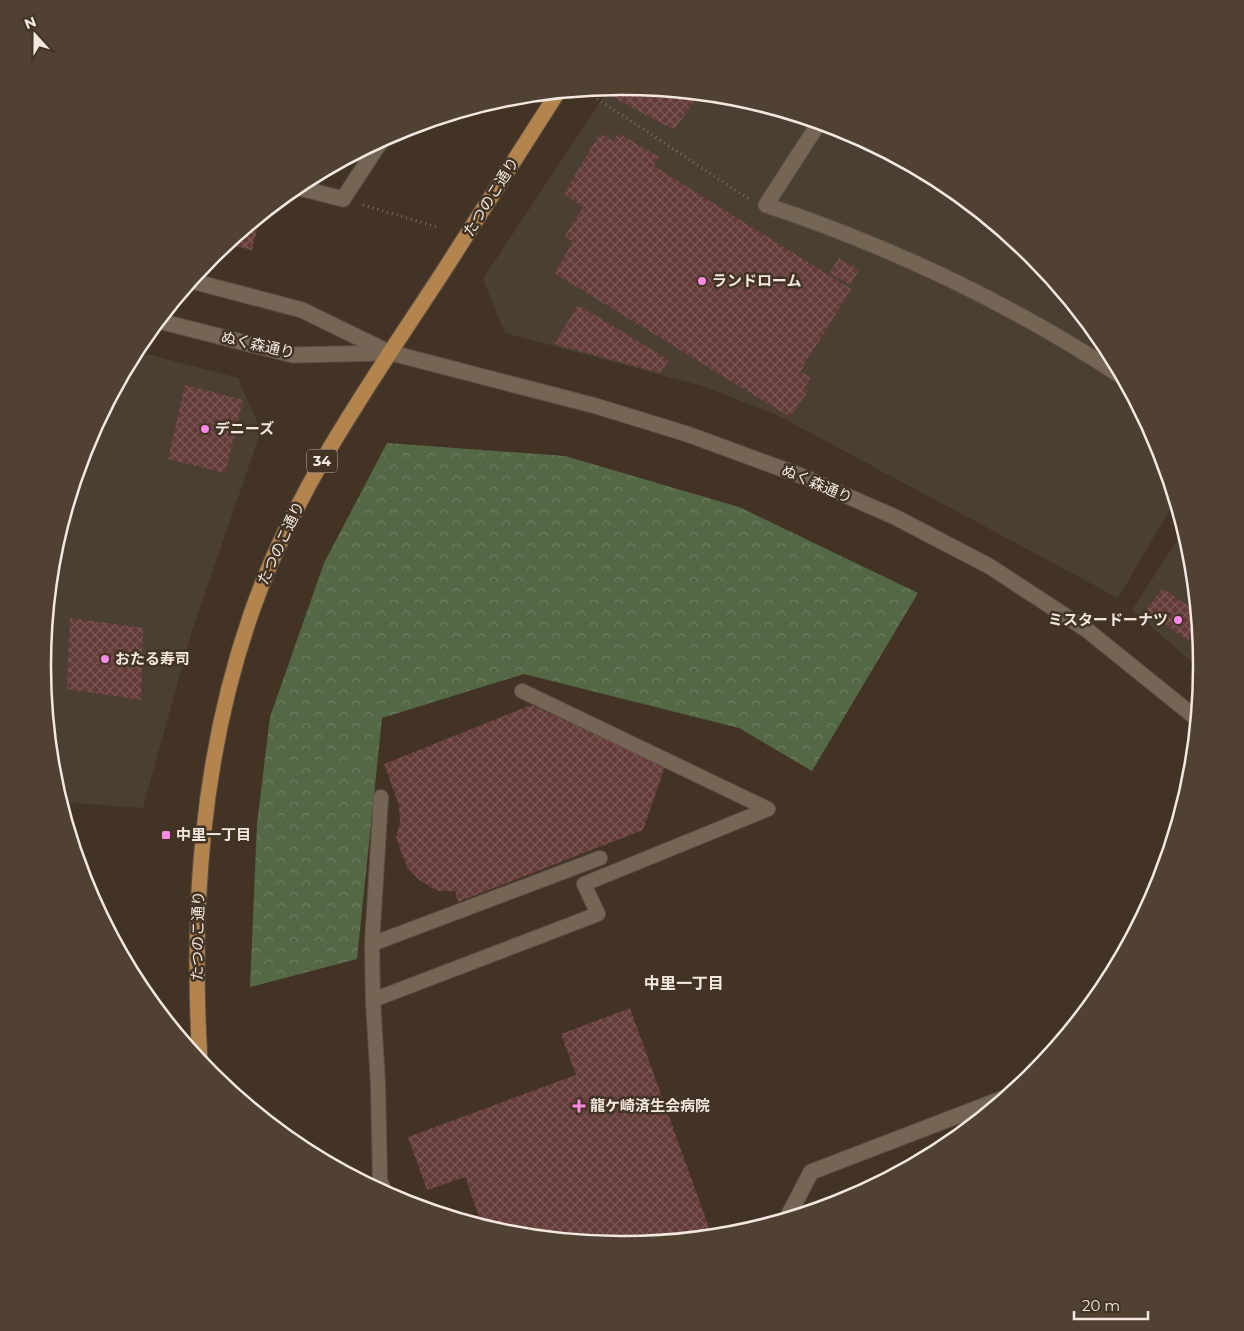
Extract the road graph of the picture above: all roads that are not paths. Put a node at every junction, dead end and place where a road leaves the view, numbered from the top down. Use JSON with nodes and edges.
{"nodes":[{"id":1,"x":553,"y":99,"type":"edge"},
{"id":2,"x":816,"y":129,"type":"edge"},
{"id":3,"x":374,"y":152,"type":"edge"},
{"id":4,"x":307,"y":190,"type":"edge"},
{"id":5,"x":199,"y":283,"type":"edge"},
{"id":6,"x":166,"y":323,"type":"edge"},
{"id":7,"x":388,"y":352,"type":"junction"},
{"id":8,"x":1109,"y":368,"type":"edge"},
{"id":9,"x":522,"y":691,"type":"dead end"},
{"id":10,"x":1191,"y":714,"type":"edge"},
{"id":11,"x":381,"y":797,"type":"dead end"},
{"id":12,"x":600,"y":858,"type":"dead end"},
{"id":13,"x":372,"y":944,"type":"junction"},
{"id":14,"x":373,"y":1000,"type":"junction"},
{"id":15,"x":200,"y":1049,"type":"edge"},
{"id":16,"x":985,"y":1105,"type":"edge"},
{"id":17,"x":381,"y":1182,"type":"edge"},
{"id":18,"x":791,"y":1210,"type":"edge"}],
"edges":[{"from":1,"to":7,"type":"main road","name":"たつのこ通り","number":"34"},
{"from":2,"to":8,"type":"main road"},
{"from":3,"to":4,"type":"main road"},
{"from":5,"to":7,"type":"main road","name":"ぬく森通り"},
{"from":6,"to":7,"type":"main road","name":"ぬく森通り"},
{"from":7,"to":10,"type":"main road","name":"ぬく森通り"},
{"from":7,"to":15,"type":"main road","name":"たつのこ通り","number":"34"},
{"from":9,"to":14,"type":"lane"},
{"from":11,"to":13,"type":"lane"},
{"from":12,"to":13,"type":"lane"},
{"from":13,"to":14,"type":"lane"},
{"from":14,"to":17,"type":"lane"},
{"from":16,"to":18,"type":"main road"}]}
